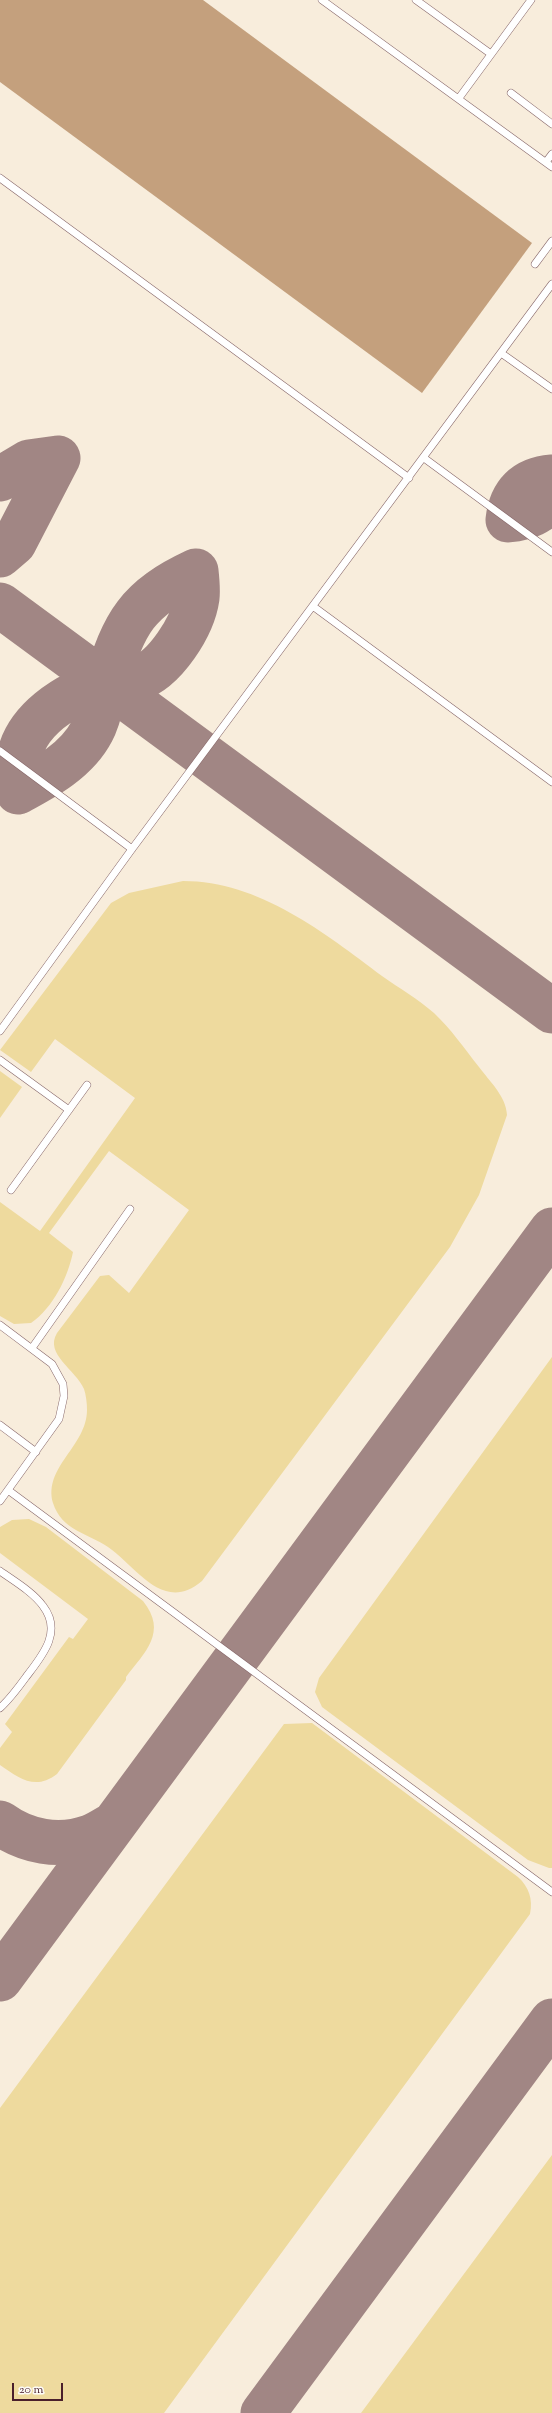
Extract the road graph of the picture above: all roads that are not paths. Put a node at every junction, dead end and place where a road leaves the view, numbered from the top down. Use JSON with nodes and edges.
{"nodes":[{"id":1,"x":416,"y":0,"type":"edge"},
{"id":2,"x":531,"y":0,"type":"edge"},
{"id":3,"x":326,"y":1,"type":"edge"},
{"id":4,"x":491,"y":54,"type":"junction"},
{"id":5,"x":511,"y":93,"type":"dead end"},
{"id":6,"x":459,"y":98,"type":"junction"},
{"id":7,"x":552,"y":124,"type":"edge"},
{"id":8,"x":552,"y":154,"type":"edge"},
{"id":9,"x":549,"y":164,"type":"edge"},
{"id":10,"x":0,"y":178,"type":"edge"},
{"id":11,"x":552,"y":241,"type":"edge"},
{"id":12,"x":535,"y":264,"type":"dead end"},
{"id":13,"x":552,"y":284,"type":"edge"},
{"id":14,"x":501,"y":353,"type":"junction"},
{"id":15,"x":552,"y":389,"type":"edge"},
{"id":16,"x":424,"y":458,"type":"junction"},
{"id":17,"x":409,"y":478,"type":"junction"},
{"id":18,"x":552,"y":552,"type":"edge"},
{"id":19,"x":314,"y":606,"type":"junction"},
{"id":20,"x":0,"y":751,"type":"edge"},
{"id":21,"x":552,"y":782,"type":"edge"},
{"id":22,"x":132,"y":849,"type":"junction"},
{"id":23,"x":0,"y":1031,"type":"edge"},
{"id":24,"x":0,"y":1060,"type":"edge"},
{"id":25,"x":87,"y":1085,"type":"dead end"},
{"id":26,"x":68,"y":1110,"type":"junction"},
{"id":27,"x":11,"y":1190,"type":"dead end"},
{"id":28,"x":130,"y":1209,"type":"dead end"},
{"id":29,"x":0,"y":1325,"type":"edge"},
{"id":30,"x":32,"y":1348,"type":"junction"},
{"id":31,"x":0,"y":1425,"type":"edge"},
{"id":32,"x":36,"y":1452,"type":"junction"},
{"id":33,"x":8,"y":1490,"type":"junction"},
{"id":34,"x":0,"y":1501,"type":"edge"},
{"id":35,"x":0,"y":1571,"type":"edge"},
{"id":36,"x":0,"y":1708,"type":"edge"},
{"id":37,"x":552,"y":1892,"type":"edge"}],
"edges":[{"from":1,"to":4,"type":"lane"},
{"from":2,"to":4,"type":"lane"},
{"from":3,"to":6,"type":"lane"},
{"from":4,"to":6,"type":"lane"},
{"from":5,"to":7,"type":"lane"},
{"from":6,"to":9,"type":"lane"},
{"from":8,"to":9,"type":"lane"},
{"from":10,"to":17,"type":"lane"},
{"from":11,"to":12,"type":"lane"},
{"from":13,"to":14,"type":"lane"},
{"from":14,"to":15,"type":"lane"},
{"from":14,"to":16,"type":"lane"},
{"from":16,"to":17,"type":"lane"},
{"from":16,"to":18,"type":"lane"},
{"from":17,"to":19,"type":"lane"},
{"from":19,"to":21,"type":"lane"},
{"from":19,"to":22,"type":"lane"},
{"from":20,"to":22,"type":"lane"},
{"from":22,"to":23,"type":"lane"},
{"from":24,"to":26,"type":"lane"},
{"from":25,"to":26,"type":"lane"},
{"from":26,"to":27,"type":"lane"},
{"from":28,"to":30,"type":"lane"},
{"from":29,"to":30,"type":"lane"},
{"from":30,"to":32,"type":"lane"},
{"from":31,"to":32,"type":"lane"},
{"from":32,"to":33,"type":"lane"},
{"from":33,"to":34,"type":"lane"},
{"from":33,"to":37,"type":"lane"},
{"from":35,"to":36,"type":"lane"}]}
